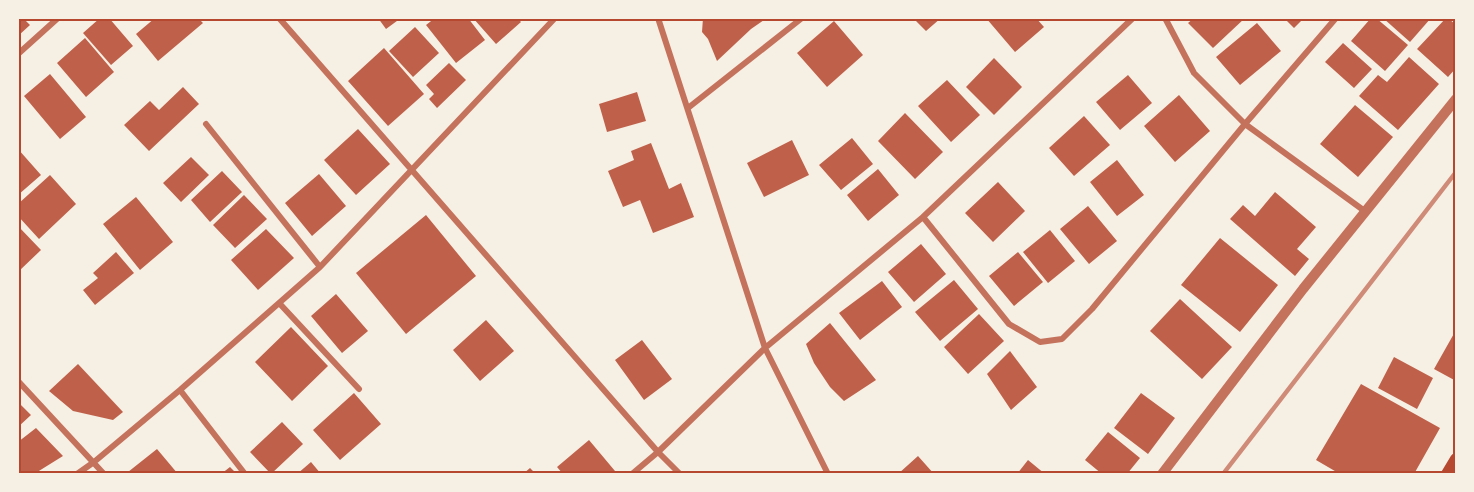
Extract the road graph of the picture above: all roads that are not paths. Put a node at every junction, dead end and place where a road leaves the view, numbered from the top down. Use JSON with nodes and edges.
{"nodes":[{"id":1,"x":58,"y":18,"type":"edge"},
{"id":2,"x":279,"y":18,"type":"edge"},
{"id":3,"x":555,"y":18,"type":"edge"},
{"id":4,"x":658,"y":18,"type":"edge"},
{"id":5,"x":802,"y":18,"type":"edge"},
{"id":6,"x":1132,"y":18,"type":"edge"},
{"id":7,"x":1165,"y":18,"type":"edge"},
{"id":8,"x":1336,"y":18,"type":"edge"},
{"id":9,"x":18,"y":54,"type":"edge"},
{"id":10,"x":1456,"y":99,"type":"edge"},
{"id":11,"x":688,"y":108,"type":"junction"},
{"id":12,"x":206,"y":124,"type":"dead end"},
{"id":13,"x":1245,"y":124,"type":"junction"},
{"id":14,"x":411,"y":171,"type":"junction"},
{"id":15,"x":1366,"y":212,"type":"junction"},
{"id":16,"x":923,"y":218,"type":"junction"},
{"id":17,"x":320,"y":267,"type":"junction"},
{"id":18,"x":280,"y":304,"type":"junction"},
{"id":19,"x":765,"y":348,"type":"junction"},
{"id":20,"x":18,"y":381,"type":"edge"},
{"id":21,"x":359,"y":389,"type":"dead end"},
{"id":22,"x":180,"y":390,"type":"junction"},
{"id":23,"x":658,"y":452,"type":"junction"},
{"id":24,"x":1456,"y":459,"type":"edge"},
{"id":25,"x":94,"y":462,"type":"junction"},
{"id":26,"x":77,"y":474,"type":"edge"},
{"id":27,"x":104,"y":474,"type":"edge"},
{"id":28,"x":245,"y":474,"type":"edge"},
{"id":29,"x":632,"y":474,"type":"edge"},
{"id":30,"x":680,"y":474,"type":"edge"},
{"id":31,"x":828,"y":474,"type":"edge"},
{"id":32,"x":1162,"y":474,"type":"edge"},
{"id":33,"x":1448,"y":474,"type":"edge"}],
"edges":[{"from":1,"to":9,"type":"street"},
{"from":2,"to":14,"type":"street"},
{"from":3,"to":14,"type":"street"},
{"from":4,"to":11,"type":"street"},
{"from":5,"to":11,"type":"street"},
{"from":6,"to":16,"type":"street"},
{"from":7,"to":13,"type":"street"},
{"from":8,"to":13,"type":"street"},
{"from":10,"to":15,"type":"street"},
{"from":11,"to":19,"type":"street"},
{"from":12,"to":17,"type":"street"},
{"from":13,"to":15,"type":"street"},
{"from":13,"to":16,"type":"street"},
{"from":14,"to":17,"type":"street"},
{"from":14,"to":23,"type":"street"},
{"from":15,"to":32,"type":"street"},
{"from":16,"to":19,"type":"street"},
{"from":17,"to":18,"type":"street"},
{"from":18,"to":21,"type":"street"},
{"from":18,"to":22,"type":"street"},
{"from":19,"to":23,"type":"street"},
{"from":19,"to":31,"type":"street"},
{"from":20,"to":25,"type":"street"},
{"from":22,"to":25,"type":"street"},
{"from":22,"to":28,"type":"street"},
{"from":23,"to":29,"type":"street"},
{"from":23,"to":30,"type":"street"},
{"from":24,"to":33,"type":"main road"},
{"from":25,"to":26,"type":"street"},
{"from":25,"to":27,"type":"street"}]}
